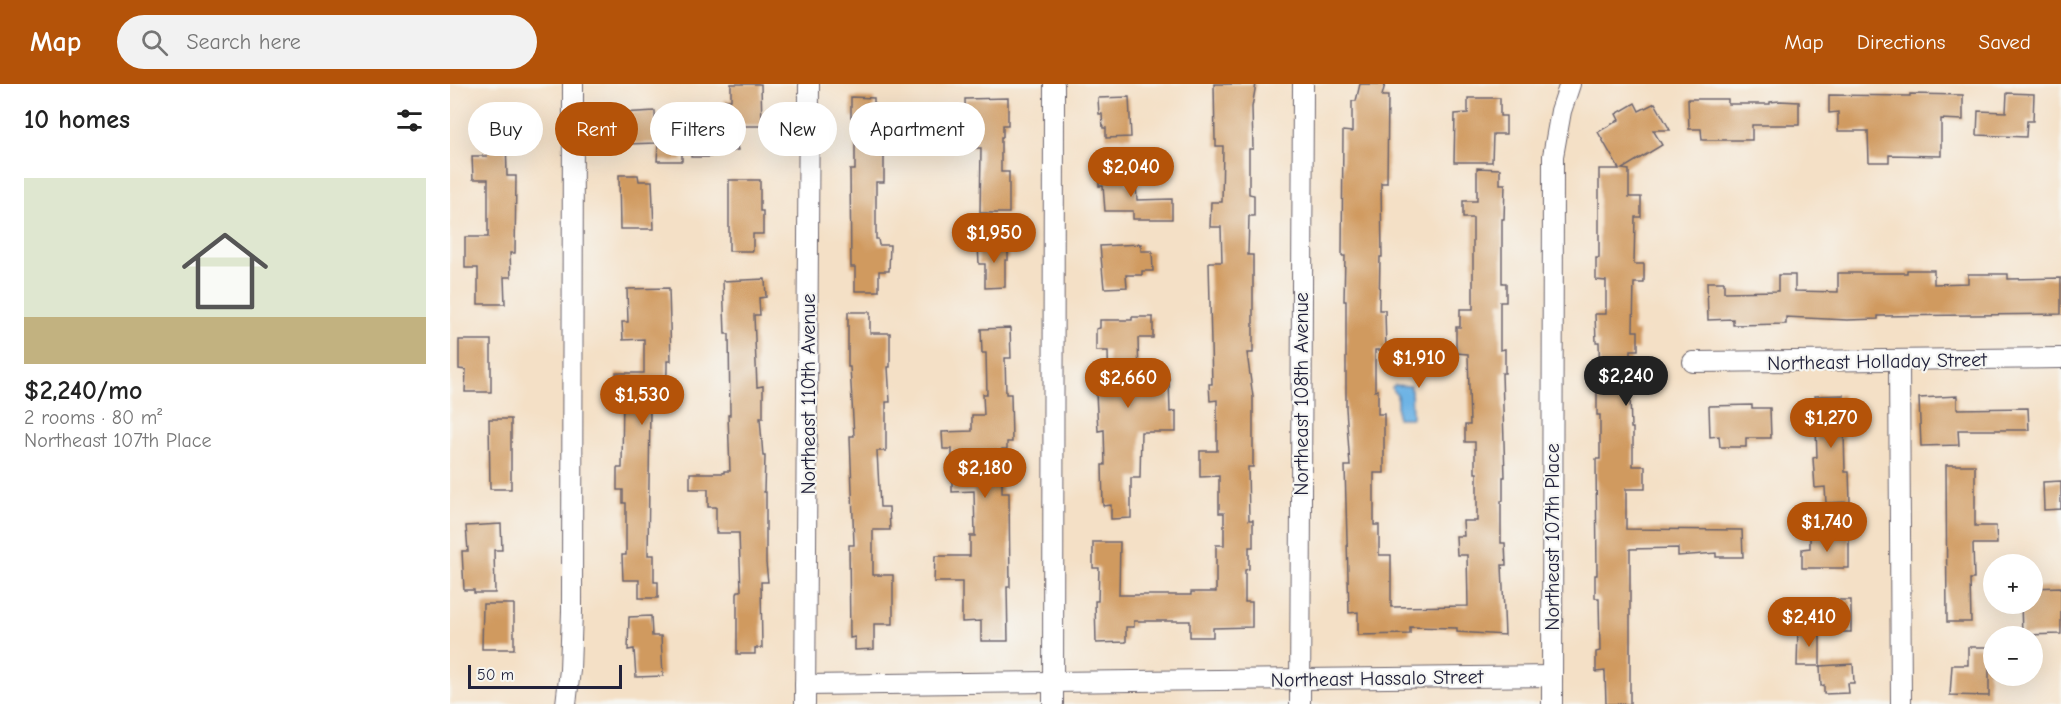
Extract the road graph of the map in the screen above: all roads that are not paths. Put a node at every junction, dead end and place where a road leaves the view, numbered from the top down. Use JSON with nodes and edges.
{"nodes":[{"id":1,"x":573,"y":84,"type":"edge"},
{"id":2,"x":809,"y":84,"type":"edge"},
{"id":3,"x":1054,"y":84,"type":"edge"},
{"id":4,"x":1303,"y":84,"type":"edge"},
{"id":5,"x":1570,"y":84,"type":"edge"},
{"id":6,"x":2061,"y":358,"type":"edge"},
{"id":7,"x":1899,"y":361,"type":"junction"},
{"id":8,"x":1692,"y":362,"type":"dead end"},
{"id":9,"x":1552,"y":676,"type":"junction"},
{"id":10,"x":1300,"y":679,"type":"junction"},
{"id":11,"x":1053,"y":683,"type":"junction"},
{"id":12,"x":805,"y":694,"type":"edge"},
{"id":13,"x":566,"y":704,"type":"edge"},
{"id":14,"x":1053,"y":704,"type":"edge"},
{"id":15,"x":1300,"y":704,"type":"edge"},
{"id":16,"x":1552,"y":704,"type":"edge"},
{"id":17,"x":1901,"y":704,"type":"edge"}],
"edges":[{"from":1,"to":13,"type":"street"},
{"from":2,"to":12,"type":"street","name":"Northeast 110th Avenue"},
{"from":3,"to":11,"type":"street"},
{"from":4,"to":10,"type":"street","name":"Northeast 108th Avenue"},
{"from":5,"to":9,"type":"street","name":"Northeast 107th Place"},
{"from":6,"to":7,"type":"street","name":"Northeast Holladay Street"},
{"from":7,"to":8,"type":"street","name":"Northeast Holladay Street"},
{"from":7,"to":17,"type":"street"},
{"from":9,"to":10,"type":"street","name":"Northeast Hassalo Street"},
{"from":9,"to":16,"type":"street","name":"Northeast 107th Place"},
{"from":10,"to":11,"type":"street","name":"Northeast Hassalo Street"},
{"from":10,"to":15,"type":"street","name":"Northeast 108th Avenue"},
{"from":11,"to":12,"type":"street","name":"Northeast Hassalo Street"},
{"from":11,"to":14,"type":"street"}]}
